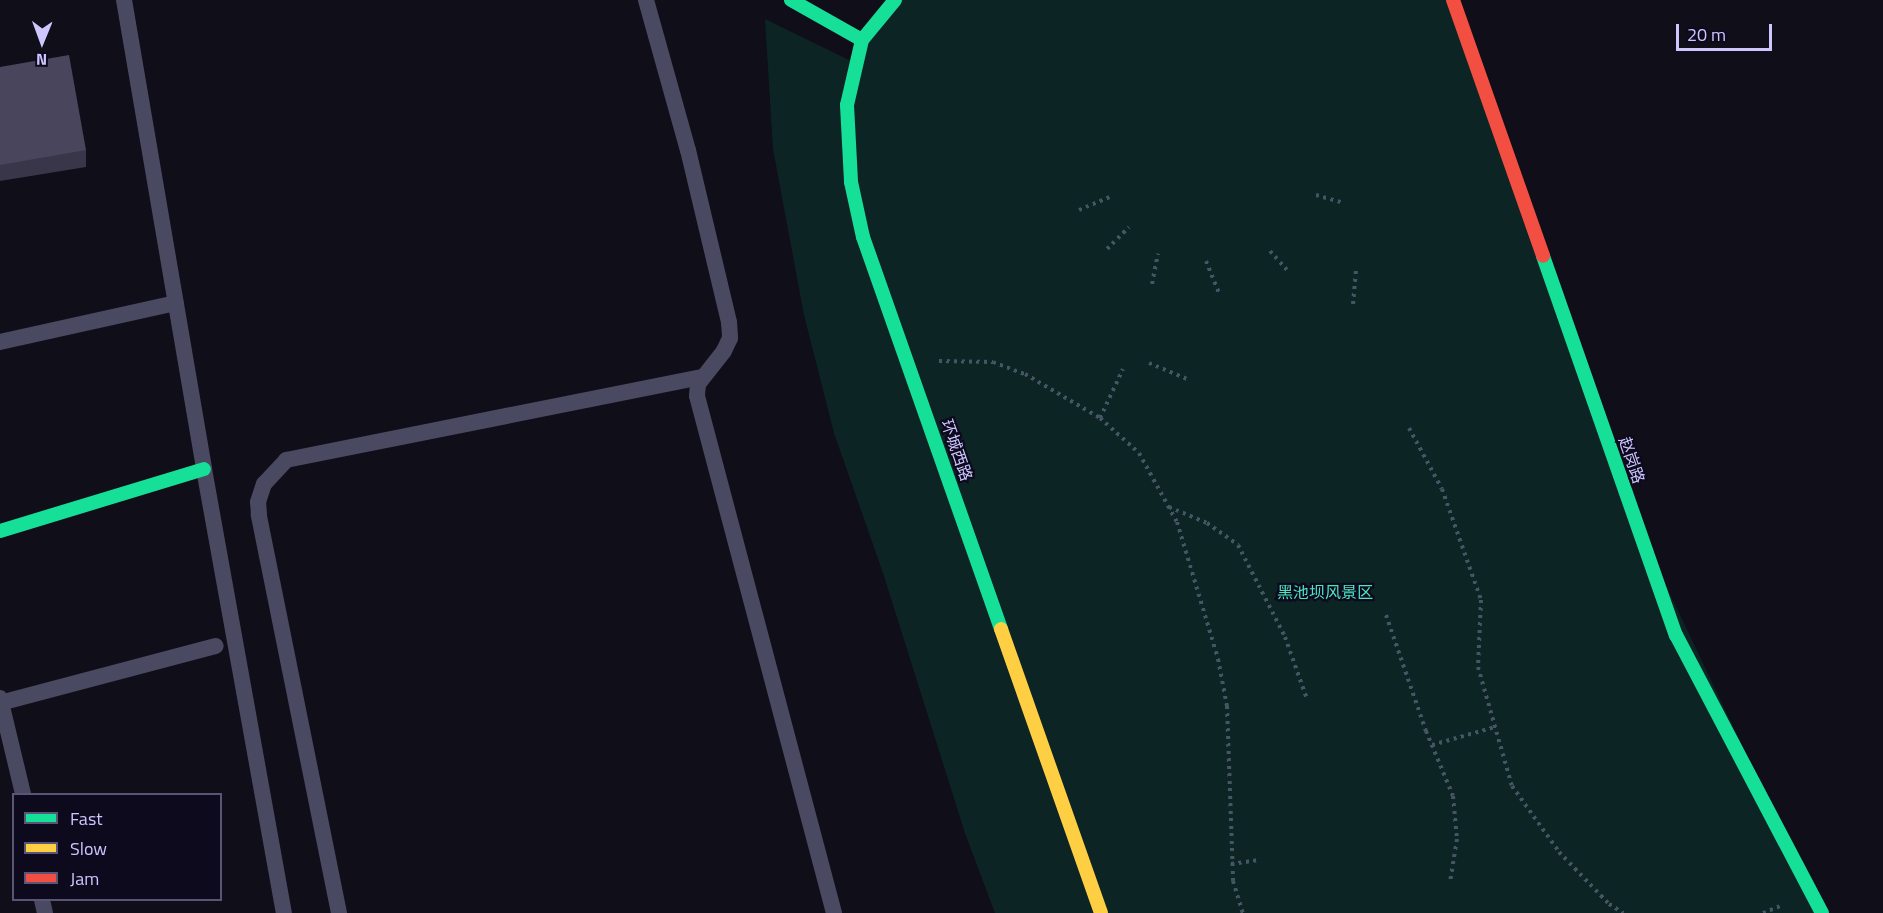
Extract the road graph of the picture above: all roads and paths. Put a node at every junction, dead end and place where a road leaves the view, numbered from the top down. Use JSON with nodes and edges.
{"nodes":[{"id":1,"x":124,"y":0,"type":"edge"},
{"id":2,"x":646,"y":0,"type":"edge"},
{"id":3,"x":790,"y":0,"type":"edge"},
{"id":4,"x":896,"y":0,"type":"edge"},
{"id":5,"x":1453,"y":0,"type":"edge"},
{"id":6,"x":862,"y":40,"type":"junction"},
{"id":7,"x":1316,"y":195,"type":"dead end"},
{"id":8,"x":1109,"y":197,"type":"dead end"},
{"id":9,"x":1341,"y":202,"type":"dead end"},
{"id":10,"x":1079,"y":210,"type":"dead end"},
{"id":11,"x":1129,"y":227,"type":"dead end"},
{"id":12,"x":1107,"y":249,"type":"dead end"},
{"id":13,"x":1270,"y":251,"type":"dead end"},
{"id":14,"x":1158,"y":254,"type":"dead end"},
{"id":15,"x":1206,"y":261,"type":"dead end"},
{"id":16,"x":1356,"y":268,"type":"dead end"},
{"id":17,"x":1287,"y":270,"type":"dead end"},
{"id":18,"x":1152,"y":284,"type":"dead end"},
{"id":19,"x":1219,"y":294,"type":"dead end"},
{"id":20,"x":176,"y":303,"type":"junction"},
{"id":21,"x":1353,"y":304,"type":"dead end"},
{"id":22,"x":0,"y":342,"type":"edge"},
{"id":23,"x":909,"y":362,"type":"junction"},
{"id":24,"x":1149,"y":363,"type":"dead end"},
{"id":25,"x":1124,"y":369,"type":"dead end"},
{"id":26,"x":702,"y":377,"type":"junction"},
{"id":27,"x":1186,"y":379,"type":"dead end"},
{"id":28,"x":1100,"y":418,"type":"junction"},
{"id":29,"x":1409,"y":428,"type":"dead end"},
{"id":30,"x":204,"y":469,"type":"junction"},
{"id":31,"x":1168,"y":507,"type":"junction"},
{"id":32,"x":0,"y":531,"type":"edge"},
{"id":33,"x":1386,"y":615,"type":"dead end"},
{"id":34,"x":216,"y":646,"type":"dead end"},
{"id":35,"x":1307,"y":699,"type":"dead end"},
{"id":36,"x":0,"y":701,"type":"edge"},
{"id":37,"x":1495,"y":727,"type":"junction"},
{"id":38,"x":1432,"y":745,"type":"junction"},
{"id":39,"x":23,"y":793,"type":"edge"},
{"id":40,"x":1261,"y":860,"type":"dead end"},
{"id":41,"x":1231,"y":864,"type":"junction"},
{"id":42,"x":1450,"y":882,"type":"dead end"},
{"id":43,"x":284,"y":913,"type":"edge"},
{"id":44,"x":339,"y":913,"type":"edge"},
{"id":45,"x":834,"y":913,"type":"edge"},
{"id":46,"x":1101,"y":913,"type":"edge"},
{"id":47,"x":1243,"y":913,"type":"edge"},
{"id":48,"x":1623,"y":913,"type":"edge"},
{"id":49,"x":1822,"y":913,"type":"edge"}],
"edges":[{"from":1,"to":20,"type":"lane"},
{"from":2,"to":26,"type":"lane"},
{"from":3,"to":6,"type":"street"},
{"from":4,"to":6,"type":"street","name":"环城西路"},
{"from":5,"to":49,"type":"street","name":"赵岗路"},
{"from":6,"to":23,"type":"street","name":"环城西路"},
{"from":7,"to":9,"type":"path"},
{"from":8,"to":10,"type":"path"},
{"from":11,"to":12,"type":"path"},
{"from":13,"to":17,"type":"path"},
{"from":14,"to":18,"type":"path"},
{"from":15,"to":19,"type":"path"},
{"from":16,"to":21,"type":"path"},
{"from":20,"to":22,"type":"lane"},
{"from":20,"to":30,"type":"lane"},
{"from":23,"to":28,"type":"path"},
{"from":23,"to":46,"type":"street","name":"环城西路"},
{"from":24,"to":27,"type":"path"},
{"from":25,"to":28,"type":"path"},
{"from":26,"to":44,"type":"lane"},
{"from":26,"to":45,"type":"lane"},
{"from":28,"to":31,"type":"path"},
{"from":29,"to":37,"type":"path"},
{"from":30,"to":32,"type":"street"},
{"from":30,"to":43,"type":"lane"},
{"from":31,"to":35,"type":"path"},
{"from":31,"to":41,"type":"path"},
{"from":33,"to":38,"type":"path"},
{"from":34,"to":36,"type":"lane"},
{"from":36,"to":39,"type":"lane"},
{"from":37,"to":38,"type":"path"},
{"from":37,"to":48,"type":"path"},
{"from":38,"to":42,"type":"path"},
{"from":40,"to":41,"type":"path"},
{"from":41,"to":47,"type":"path"}]}
